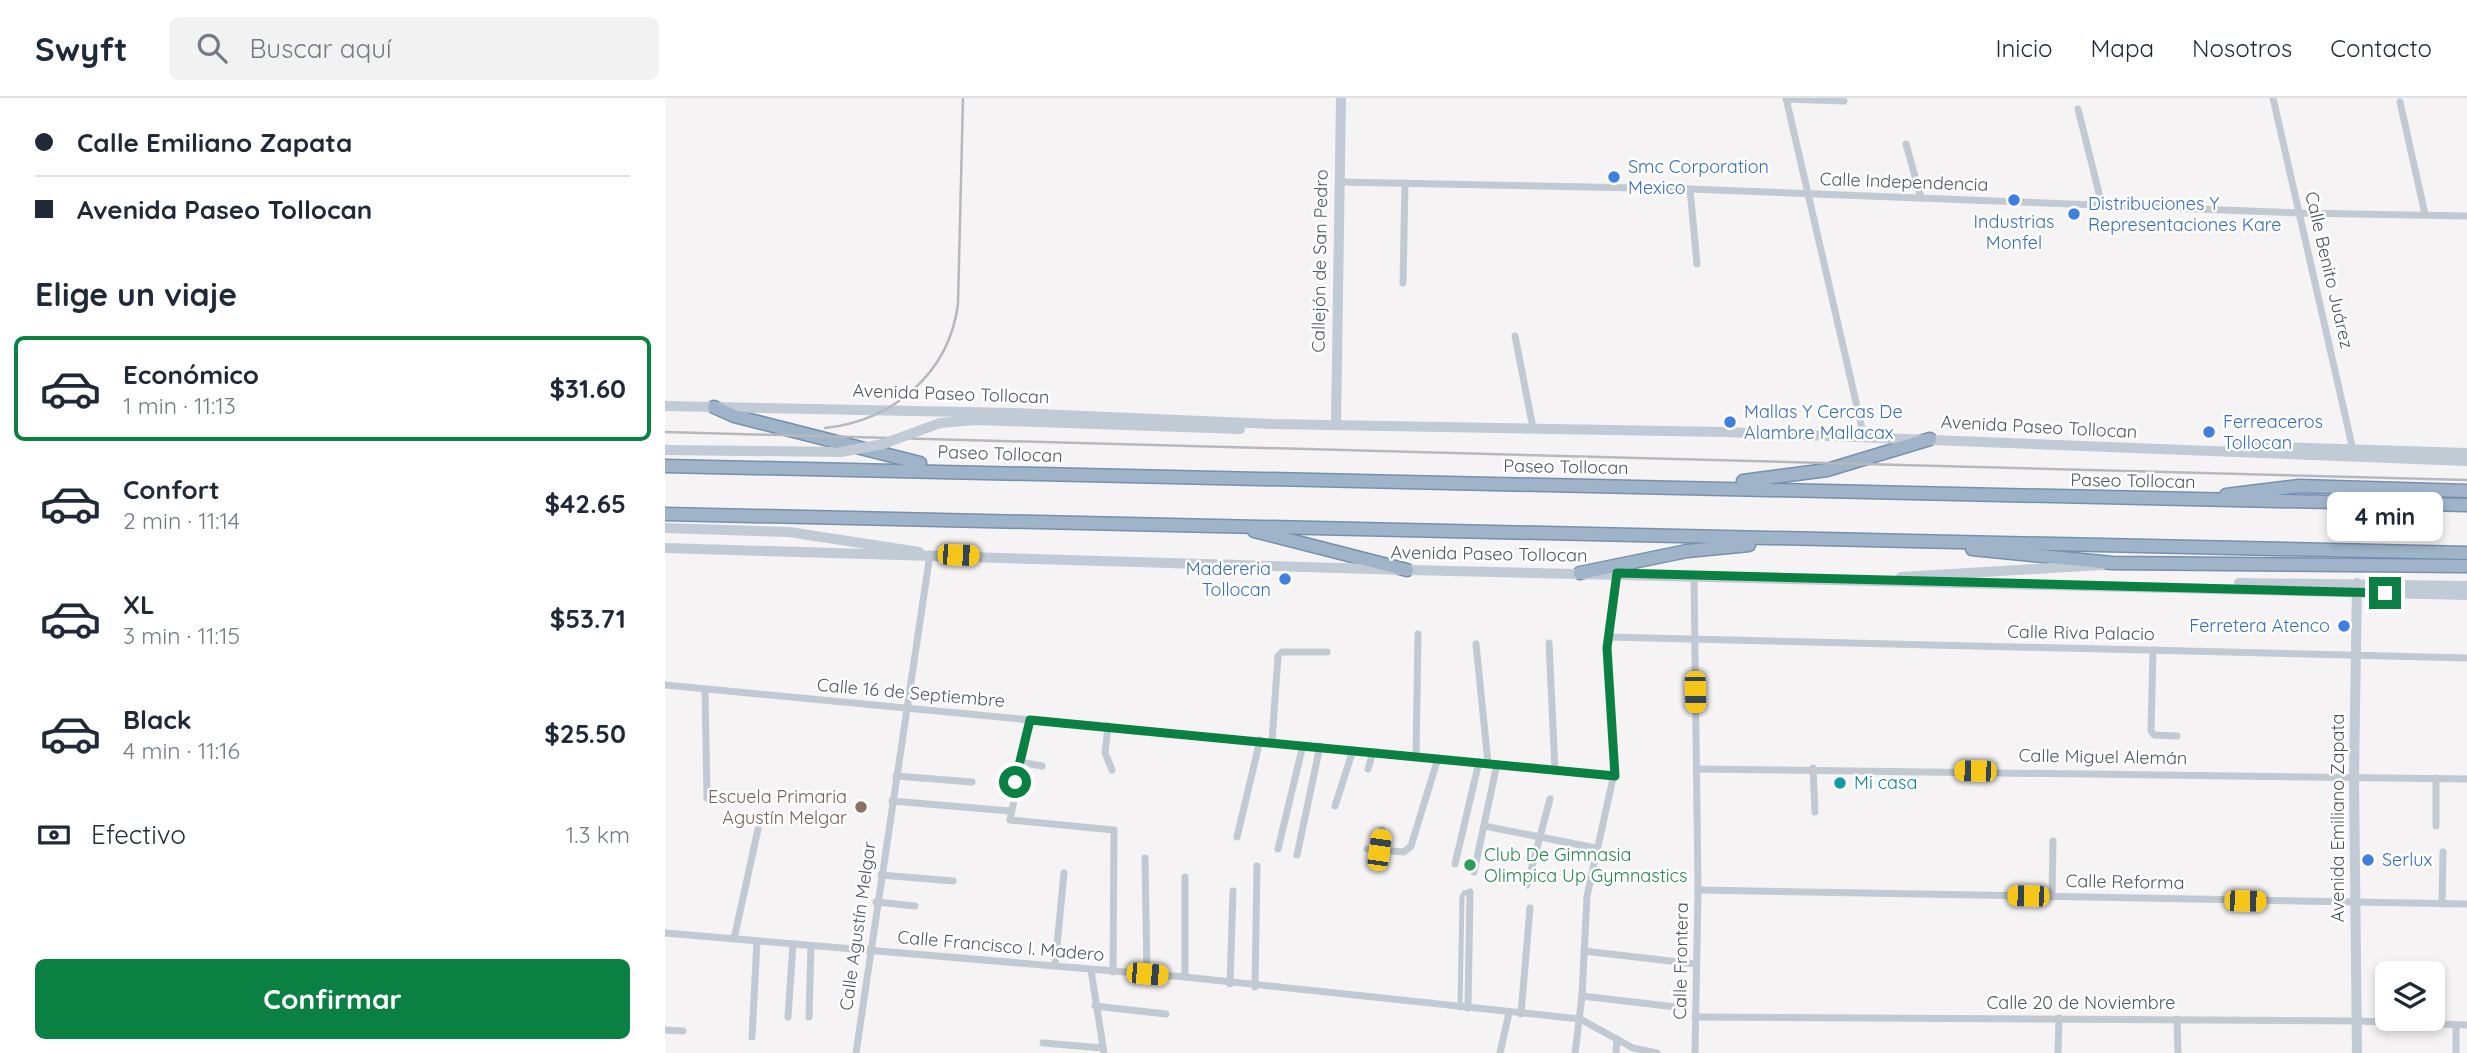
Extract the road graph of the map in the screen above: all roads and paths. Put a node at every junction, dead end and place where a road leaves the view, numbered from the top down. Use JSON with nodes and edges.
{"nodes":[{"id":1,"x":1341,"y":98,"type":"edge"},
{"id":2,"x":2273,"y":98,"type":"edge"},
{"id":3,"x":1786,"y":99,"type":"edge"},
{"id":4,"x":1845,"y":101,"type":"dead end"},
{"id":5,"x":2400,"y":102,"type":"dead end"},
{"id":6,"x":2078,"y":109,"type":"dead end"},
{"id":7,"x":1906,"y":144,"type":"dead end"},
{"id":8,"x":1339,"y":182,"type":"junction"},
{"id":9,"x":1405,"y":183,"type":"junction"},
{"id":10,"x":1690,"y":189,"type":"junction"},
{"id":11,"x":1807,"y":194,"type":"junction"},
{"id":12,"x":1921,"y":198,"type":"junction"},
{"id":13,"x":2102,"y":205,"type":"junction"},
{"id":14,"x":2300,"y":213,"type":"junction"},
{"id":15,"x":2425,"y":214,"type":"junction"},
{"id":16,"x":2467,"y":216,"type":"edge"},
{"id":17,"x":1697,"y":264,"type":"dead end"},
{"id":18,"x":1403,"y":283,"type":"dead end"},
{"id":19,"x":1515,"y":336,"type":"dead end"},
{"id":20,"x":665,"y":406,"type":"edge"},
{"id":21,"x":714,"y":408,"type":"junction"},
{"id":22,"x":1336,"y":424,"type":"junction"},
{"id":23,"x":1319,"y":425,"type":"junction"},
{"id":24,"x":1534,"y":428,"type":"junction"},
{"id":25,"x":1864,"y":437,"type":"junction"},
{"id":26,"x":1930,"y":439,"type":"junction"},
{"id":27,"x":665,"y":450,"type":"edge"},
{"id":28,"x":2353,"y":450,"type":"junction"},
{"id":29,"x":2211,"y":452,"type":"junction"},
{"id":30,"x":2467,"y":453,"type":"edge"},
{"id":31,"x":2467,"y":461,"type":"edge"},
{"id":32,"x":665,"y":466,"type":"edge"},
{"id":33,"x":962,"y":470,"type":"junction"},
{"id":34,"x":1620,"y":485,"type":"junction"},
{"id":35,"x":2467,"y":491,"type":"edge"},
{"id":36,"x":2198,"y":500,"type":"junction"},
{"id":37,"x":2467,"y":505,"type":"edge"},
{"id":38,"x":665,"y":514,"type":"edge"},
{"id":39,"x":1234,"y":525,"type":"junction"},
{"id":40,"x":665,"y":528,"type":"edge"},
{"id":41,"x":1784,"y":539,"type":"junction"},
{"id":42,"x":1931,"y":542,"type":"junction"},
{"id":43,"x":665,"y":548,"type":"edge"},
{"id":44,"x":2467,"y":553,"type":"edge"},
{"id":45,"x":930,"y":554,"type":"junction"},
{"id":46,"x":2112,"y":563,"type":"junction"},
{"id":47,"x":2467,"y":566,"type":"edge"},
{"id":48,"x":1407,"y":570,"type":"junction"},
{"id":49,"x":1580,"y":573,"type":"junction"},
{"id":50,"x":1617,"y":573,"type":"junction"},
{"id":51,"x":1695,"y":576,"type":"junction"},
{"id":52,"x":1885,"y":581,"type":"junction"},
{"id":53,"x":2467,"y":586,"type":"edge"},
{"id":54,"x":2357,"y":588,"type":"junction"},
{"id":55,"x":2467,"y":595,"type":"edge"},
{"id":56,"x":1419,"y":634,"type":"dead end"},
{"id":57,"x":1609,"y":637,"type":"junction"},
{"id":58,"x":1695,"y":640,"type":"junction"},
{"id":59,"x":1549,"y":643,"type":"dead end"},
{"id":60,"x":1476,"y":644,"type":"dead end"},
{"id":61,"x":2153,"y":650,"type":"junction"},
{"id":62,"x":1327,"y":652,"type":"dead end"},
{"id":63,"x":2356,"y":655,"type":"junction"},
{"id":64,"x":2467,"y":658,"type":"edge"},
{"id":65,"x":665,"y":685,"type":"edge"},
{"id":66,"x":705,"y":689,"type":"junction"},
{"id":67,"x":907,"y":707,"type":"junction"},
{"id":68,"x":1030,"y":720,"type":"junction"},
{"id":69,"x":1108,"y":726,"type":"junction"},
{"id":70,"x":2177,"y":736,"type":"dead end"},
{"id":71,"x":1260,"y":740,"type":"junction"},
{"id":72,"x":1272,"y":741,"type":"junction"},
{"id":73,"x":1303,"y":745,"type":"junction"},
{"id":74,"x":1320,"y":746,"type":"junction"},
{"id":75,"x":1353,"y":750,"type":"junction"},
{"id":76,"x":1373,"y":752,"type":"junction"},
{"id":77,"x":1416,"y":756,"type":"junction"},
{"id":78,"x":1438,"y":758,"type":"junction"},
{"id":79,"x":1020,"y":762,"type":"junction"},
{"id":80,"x":1483,"y":763,"type":"junction"},
{"id":81,"x":1497,"y":764,"type":"junction"},
{"id":82,"x":1042,"y":766,"type":"dead end"},
{"id":83,"x":1813,"y":768,"type":"junction"},
{"id":84,"x":1112,"y":769,"type":"dead end"},
{"id":85,"x":1368,"y":769,"type":"dead end"},
{"id":86,"x":1555,"y":769,"type":"junction"},
{"id":87,"x":1697,"y":769,"type":"junction"},
{"id":88,"x":896,"y":776,"type":"junction"},
{"id":89,"x":1615,"y":776,"type":"junction"},
{"id":90,"x":2354,"y":777,"type":"junction"},
{"id":91,"x":2436,"y":778,"type":"junction"},
{"id":92,"x":2467,"y":779,"type":"edge"},
{"id":93,"x":972,"y":782,"type":"dead end"},
{"id":94,"x":707,"y":798,"type":"dead end"},
{"id":95,"x":1550,"y":799,"type":"dead end"},
{"id":96,"x":892,"y":802,"type":"junction"},
{"id":97,"x":1335,"y":806,"type":"dead end"},
{"id":98,"x":1010,"y":811,"type":"junction"},
{"id":99,"x":1815,"y":812,"type":"dead end"},
{"id":100,"x":1484,"y":825,"type":"junction"},
{"id":101,"x":2437,"y":826,"type":"dead end"},
{"id":102,"x":758,"y":829,"type":"dead end"},
{"id":103,"x":1382,"y":830,"type":"dead end"},
{"id":104,"x":1237,"y":837,"type":"dead end"},
{"id":105,"x":1539,"y":838,"type":"junction"},
{"id":106,"x":2053,"y":841,"type":"dead end"},
{"id":107,"x":1596,"y":848,"type":"junction"},
{"id":108,"x":1278,"y":849,"type":"dead end"},
{"id":109,"x":1367,"y":849,"type":"dead end"},
{"id":110,"x":1379,"y":850,"type":"junction"},
{"id":111,"x":2443,"y":852,"type":"dead end"},
{"id":112,"x":1297,"y":855,"type":"dead end"},
{"id":113,"x":1145,"y":858,"type":"dead end"},
{"id":114,"x":1455,"y":864,"type":"dead end"},
{"id":115,"x":1257,"y":866,"type":"dead end"},
{"id":116,"x":1474,"y":872,"type":"dead end"},
{"id":117,"x":1064,"y":873,"type":"dead end"},
{"id":118,"x":881,"y":875,"type":"junction"},
{"id":119,"x":1185,"y":877,"type":"dead end"},
{"id":120,"x":953,"y":881,"type":"dead end"},
{"id":121,"x":1527,"y":885,"type":"dead end"},
{"id":122,"x":1698,"y":890,"type":"junction"},
{"id":123,"x":1233,"y":891,"type":"dead end"},
{"id":124,"x":1470,"y":892,"type":"dead end"},
{"id":125,"x":2052,"y":897,"type":"junction"},
{"id":126,"x":876,"y":902,"type":"junction"},
{"id":127,"x":2355,"y":903,"type":"junction"},
{"id":128,"x":2442,"y":904,"type":"junction"},
{"id":129,"x":2467,"y":904,"type":"edge"},
{"id":130,"x":915,"y":905,"type":"dead end"},
{"id":131,"x":1530,"y":908,"type":"dead end"},
{"id":132,"x":665,"y":933,"type":"edge"},
{"id":133,"x":734,"y":939,"type":"junction"},
{"id":134,"x":757,"y":941,"type":"junction"},
{"id":135,"x":793,"y":944,"type":"junction"},
{"id":136,"x":811,"y":946,"type":"junction"},
{"id":137,"x":869,"y":951,"type":"junction"},
{"id":138,"x":1584,"y":951,"type":"junction"},
{"id":139,"x":1696,"y":964,"type":"junction"},
{"id":140,"x":1055,"y":966,"type":"junction"},
{"id":141,"x":1091,"y":970,"type":"junction"},
{"id":142,"x":1113,"y":972,"type":"junction"},
{"id":143,"x":1147,"y":974,"type":"junction"},
{"id":144,"x":1185,"y":978,"type":"junction"},
{"id":145,"x":1230,"y":984,"type":"junction"},
{"id":146,"x":1255,"y":987,"type":"junction"},
{"id":147,"x":1582,"y":996,"type":"junction"},
{"id":148,"x":1095,"y":1006,"type":"junction"},
{"id":149,"x":1676,"y":1007,"type":"dead end"},
{"id":150,"x":1464,"y":1008,"type":"junction"},
{"id":151,"x":1509,"y":1013,"type":"junction"},
{"id":152,"x":1166,"y":1014,"type":"dead end"},
{"id":153,"x":1521,"y":1014,"type":"junction"},
{"id":154,"x":788,"y":1017,"type":"dead end"},
{"id":155,"x":809,"y":1017,"type":"dead end"},
{"id":156,"x":1695,"y":1017,"type":"junction"},
{"id":157,"x":1580,"y":1018,"type":"junction"},
{"id":158,"x":2059,"y":1018,"type":"junction"},
{"id":159,"x":2176,"y":1019,"type":"junction"},
{"id":160,"x":2357,"y":1021,"type":"junction"},
{"id":161,"x":2456,"y":1025,"type":"junction"},
{"id":162,"x":2467,"y":1025,"type":"edge"},
{"id":163,"x":665,"y":1030,"type":"edge"},
{"id":164,"x":683,"y":1031,"type":"dead end"},
{"id":165,"x":752,"y":1037,"type":"dead end"},
{"id":166,"x":1617,"y":1039,"type":"junction"},
{"id":167,"x":1043,"y":1043,"type":"dead end"},
{"id":168,"x":1103,"y":1050,"type":"edge"},
{"id":169,"x":856,"y":1053,"type":"edge"},
{"id":170,"x":1500,"y":1053,"type":"edge"},
{"id":171,"x":1575,"y":1053,"type":"edge"},
{"id":172,"x":1616,"y":1053,"type":"edge"},
{"id":173,"x":1657,"y":1053,"type":"edge"},
{"id":174,"x":1695,"y":1053,"type":"edge"},
{"id":175,"x":2058,"y":1053,"type":"edge"},
{"id":176,"x":2178,"y":1053,"type":"edge"},
{"id":177,"x":2357,"y":1053,"type":"edge"},
{"id":178,"x":2456,"y":1053,"type":"edge"}],
"edges":[{"from":1,"to":8,"type":"main road","name":"Callejón de San Pedro"},
{"from":2,"to":14,"type":"street","name":"Calle Benito Juárez"},
{"from":3,"to":4,"type":"street"},
{"from":3,"to":11,"type":"street"},
{"from":5,"to":15,"type":"street"},
{"from":6,"to":13,"type":"street"},
{"from":7,"to":12,"type":"street"},
{"from":8,"to":9,"type":"street","name":"Calle Independencia"},
{"from":8,"to":22,"type":"main road","name":"Callejón de San Pedro"},
{"from":9,"to":10,"type":"street","name":"Calle Independencia"},
{"from":9,"to":18,"type":"street"},
{"from":10,"to":11,"type":"street","name":"Calle Independencia"},
{"from":10,"to":17,"type":"street"},
{"from":11,"to":12,"type":"street","name":"Calle Independencia"},
{"from":11,"to":25,"type":"street"},
{"from":12,"to":13,"type":"street","name":"Calle Independencia"},
{"from":13,"to":14,"type":"street","name":"Calle Independencia"},
{"from":14,"to":15,"type":"street","name":"Calle Independencia"},
{"from":14,"to":28,"type":"street","name":"Calle Benito Juárez"},
{"from":15,"to":16,"type":"street","name":"Calle Independencia"},
{"from":19,"to":24,"type":"street"},
{"from":20,"to":21,"type":"main road","name":"Avenida Paseo Tollocan"},
{"from":21,"to":23,"type":"main road","name":"Avenida Paseo Tollocan"},
{"from":21,"to":33,"type":"highway"},
{"from":22,"to":23,"type":"main road","name":"Avenida Paseo Tollocan"},
{"from":22,"to":24,"type":"main road","name":"Avenida Paseo Tollocan"},
{"from":23,"to":27,"type":"main road","name":"Avenida Paseo Tollocan","bridge":true},
{"from":24,"to":25,"type":"main road","name":"Avenida Paseo Tollocan"},
{"from":25,"to":26,"type":"main road","name":"Avenida Paseo Tollocan"},
{"from":26,"to":29,"type":"main road","name":"Avenida Paseo Tollocan"},
{"from":26,"to":34,"type":"highway"},
{"from":28,"to":29,"type":"main road","name":"Avenida Paseo Tollocan"},
{"from":28,"to":30,"type":"main road","name":"Avenida Paseo Tollocan"},
{"from":29,"to":31,"type":"main road","name":"Avenida Paseo Tollocan"},
{"from":32,"to":33,"type":"highway","name":"Paseo Tollocan"},
{"from":33,"to":34,"type":"highway","name":"Paseo Tollocan"},
{"from":34,"to":36,"type":"highway","name":"Paseo Tollocan"},
{"from":35,"to":36,"type":"highway"},
{"from":36,"to":37,"type":"highway","name":"Paseo Tollocan"},
{"from":38,"to":39,"type":"highway"},
{"from":39,"to":41,"type":"highway"},
{"from":39,"to":48,"type":"highway"},
{"from":40,"to":45,"type":"main road","name":"Avenida Paseo Tollocan"},
{"from":41,"to":42,"type":"highway"},
{"from":41,"to":49,"type":"highway"},
{"from":42,"to":44,"type":"highway"},
{"from":42,"to":46,"type":"highway"},
{"from":43,"to":45,"type":"main road","name":"Avenida Paseo Tollocan"},
{"from":45,"to":48,"type":"main road","name":"Avenida Paseo Tollocan"},
{"from":45,"to":67,"type":"street","name":"Calle Agustín Melgar"},
{"from":46,"to":47,"type":"highway"},
{"from":46,"to":52,"type":"main road"},
{"from":48,"to":49,"type":"main road","name":"Avenida Paseo Tollocan"},
{"from":49,"to":50,"type":"main road","name":"Avenida Paseo Tollocan"},
{"from":50,"to":51,"type":"main road","name":"Avenida Paseo Tollocan"},
{"from":50,"to":57,"type":"street"},
{"from":51,"to":52,"type":"main road","name":"Avenida Paseo Tollocan"},
{"from":51,"to":58,"type":"street","name":"Calle Frontera"},
{"from":52,"to":54,"type":"main road","name":"Avenida Paseo Tollocan"},
{"from":53,"to":54,"type":"main road","name":"Avenida Paseo Tollocan"},
{"from":54,"to":55,"type":"main road","name":"Avenida Paseo Tollocan"},
{"from":54,"to":63,"type":"main road","name":"Avenida Emiliano Zapata"},
{"from":56,"to":77,"type":"street"},
{"from":57,"to":58,"type":"street","name":"Calle Riva Palacio"},
{"from":57,"to":89,"type":"street"},
{"from":58,"to":61,"type":"street","name":"Calle Riva Palacio"},
{"from":58,"to":87,"type":"street","name":"Calle Frontera"},
{"from":59,"to":86,"type":"street"},
{"from":60,"to":80,"type":"street"},
{"from":61,"to":63,"type":"street","name":"Calle Riva Palacio"},
{"from":61,"to":70,"type":"street"},
{"from":62,"to":72,"type":"street"},
{"from":63,"to":64,"type":"street","name":"Calle Riva Palacio"},
{"from":63,"to":90,"type":"main road","name":"Avenida Emiliano Zapata"},
{"from":65,"to":66,"type":"street","name":"Calle 16 de Septiembre"},
{"from":66,"to":67,"type":"street","name":"Calle 16 de Septiembre"},
{"from":66,"to":94,"type":"street"},
{"from":67,"to":68,"type":"street","name":"Calle 16 de Septiembre"},
{"from":67,"to":88,"type":"street","name":"Calle Agustín Melgar"},
{"from":68,"to":69,"type":"street","name":"Calle 16 de Septiembre"},
{"from":68,"to":79,"type":"street"},
{"from":69,"to":71,"type":"street","name":"Calle 16 de Septiembre"},
{"from":69,"to":84,"type":"street"},
{"from":71,"to":72,"type":"street","name":"Calle 16 de Septiembre"},
{"from":71,"to":104,"type":"street"},
{"from":72,"to":73,"type":"street","name":"Calle 16 de Septiembre"},
{"from":73,"to":74,"type":"street","name":"Calle 16 de Septiembre"},
{"from":73,"to":108,"type":"street"},
{"from":74,"to":75,"type":"street","name":"Calle 16 de Septiembre"},
{"from":74,"to":112,"type":"street"},
{"from":75,"to":76,"type":"street","name":"Calle 16 de Septiembre"},
{"from":75,"to":97,"type":"street"},
{"from":76,"to":77,"type":"street","name":"Calle 16 de Septiembre"},
{"from":76,"to":85,"type":"street"},
{"from":77,"to":78,"type":"street","name":"Calle 16 de Septiembre"},
{"from":78,"to":80,"type":"street","name":"Calle 16 de Septiembre"},
{"from":78,"to":110,"type":"street"},
{"from":79,"to":82,"type":"street"},
{"from":79,"to":98,"type":"street"},
{"from":80,"to":81,"type":"street","name":"Calle 16 de Septiembre"},
{"from":80,"to":114,"type":"street"},
{"from":81,"to":86,"type":"street","name":"Calle 16 de Septiembre"},
{"from":81,"to":100,"type":"street"},
{"from":83,"to":87,"type":"street","name":"Calle Miguel Alemán"},
{"from":83,"to":90,"type":"street","name":"Calle Miguel Alemán"},
{"from":83,"to":99,"type":"street"},
{"from":86,"to":89,"type":"street","name":"Calle 16 de Septiembre"},
{"from":87,"to":122,"type":"street","name":"Calle Frontera"},
{"from":88,"to":93,"type":"street"},
{"from":88,"to":96,"type":"street","name":"Calle Agustín Melgar"},
{"from":89,"to":107,"type":"street"},
{"from":90,"to":91,"type":"street","name":"Calle Miguel Alemán"},
{"from":90,"to":127,"type":"main road","name":"Avenida Emiliano Zapata"},
{"from":91,"to":92,"type":"street","name":"Calle Miguel Alemán"},
{"from":91,"to":101,"type":"street"},
{"from":95,"to":105,"type":"street"},
{"from":96,"to":98,"type":"street"},
{"from":96,"to":118,"type":"street","name":"Calle Agustín Melgar"},
{"from":98,"to":142,"type":"street"},
{"from":100,"to":105,"type":"street"},
{"from":100,"to":116,"type":"street"},
{"from":102,"to":133,"type":"street"},
{"from":103,"to":110,"type":"street"},
{"from":105,"to":107,"type":"street"},
{"from":105,"to":121,"type":"street"},
{"from":106,"to":125,"type":"street"},
{"from":107,"to":138,"type":"street"},
{"from":109,"to":110,"type":"street"},
{"from":111,"to":128,"type":"street"},
{"from":113,"to":143,"type":"street"},
{"from":115,"to":146,"type":"street"},
{"from":117,"to":140,"type":"street"},
{"from":118,"to":120,"type":"street"},
{"from":118,"to":126,"type":"street","name":"Calle Agustín Melgar"},
{"from":119,"to":144,"type":"street"},
{"from":122,"to":125,"type":"street","name":"Calle Reforma"},
{"from":122,"to":139,"type":"street","name":"Calle Frontera"},
{"from":123,"to":145,"type":"street"},
{"from":124,"to":150,"type":"street"},
{"from":125,"to":127,"type":"street","name":"Calle Reforma"},
{"from":126,"to":130,"type":"street"},
{"from":126,"to":137,"type":"street","name":"Calle Agustín Melgar"},
{"from":127,"to":128,"type":"street","name":"Calle Reforma"},
{"from":127,"to":160,"type":"main road","name":"Avenida Emiliano Zapata"},
{"from":128,"to":129,"type":"street","name":"Calle Reforma"},
{"from":131,"to":153,"type":"street"},
{"from":132,"to":133,"type":"street","name":"Calle Francisco I. Madero"},
{"from":133,"to":134,"type":"street","name":"Calle Francisco I. Madero"},
{"from":134,"to":135,"type":"street","name":"Calle Francisco I. Madero"},
{"from":134,"to":165,"type":"street"},
{"from":135,"to":136,"type":"street","name":"Calle Francisco I. Madero"},
{"from":135,"to":154,"type":"street"},
{"from":136,"to":137,"type":"street","name":"Calle Francisco I. Madero"},
{"from":136,"to":155,"type":"street"},
{"from":137,"to":140,"type":"street","name":"Calle Francisco I. Madero"},
{"from":137,"to":169,"type":"street","name":"Calle Agustín Melgar"},
{"from":138,"to":139,"type":"street"},
{"from":138,"to":147,"type":"street"},
{"from":139,"to":156,"type":"street","name":"Calle Frontera"},
{"from":140,"to":141,"type":"street","name":"Calle Francisco I. Madero"},
{"from":141,"to":142,"type":"street","name":"Calle Francisco I. Madero"},
{"from":141,"to":148,"type":"street"},
{"from":142,"to":143,"type":"street","name":"Calle Francisco I. Madero"},
{"from":143,"to":144,"type":"street","name":"Calle Francisco I. Madero"},
{"from":144,"to":145,"type":"street","name":"Calle Francisco I. Madero"},
{"from":145,"to":146,"type":"street","name":"Calle Francisco I. Madero"},
{"from":146,"to":150,"type":"street","name":"Calle Francisco I. Madero"},
{"from":147,"to":149,"type":"street"},
{"from":147,"to":157,"type":"street"},
{"from":148,"to":152,"type":"street"},
{"from":148,"to":168,"type":"street"},
{"from":150,"to":151,"type":"street","name":"Calle Francisco I. Madero"},
{"from":151,"to":153,"type":"street","name":"Calle Francisco I. Madero"},
{"from":151,"to":170,"type":"street"},
{"from":153,"to":157,"type":"street","name":"Calle Francisco I. Madero"},
{"from":156,"to":158,"type":"street","name":"Calle 20 de Noviembre"},
{"from":156,"to":174,"type":"street","name":"Calle Frontera"},
{"from":157,"to":166,"type":"street","name":"Calle Francisco I. Madero"},
{"from":157,"to":171,"type":"street"},
{"from":158,"to":159,"type":"street","name":"Calle 20 de Noviembre"},
{"from":158,"to":175,"type":"street"},
{"from":159,"to":160,"type":"street","name":"Calle 20 de Noviembre"},
{"from":159,"to":176,"type":"street"},
{"from":160,"to":161,"type":"street","name":"Calle 20 de Noviembre"},
{"from":160,"to":177,"type":"main road","name":"Avenida Emiliano Zapata"},
{"from":161,"to":162,"type":"street","name":"Calle 20 de Noviembre"},
{"from":161,"to":178,"type":"street"},
{"from":163,"to":164,"type":"street"},
{"from":166,"to":172,"type":"street"},
{"from":166,"to":173,"type":"street","name":"Calle Francisco I. Madero"},
{"from":167,"to":168,"type":"street"}]}
